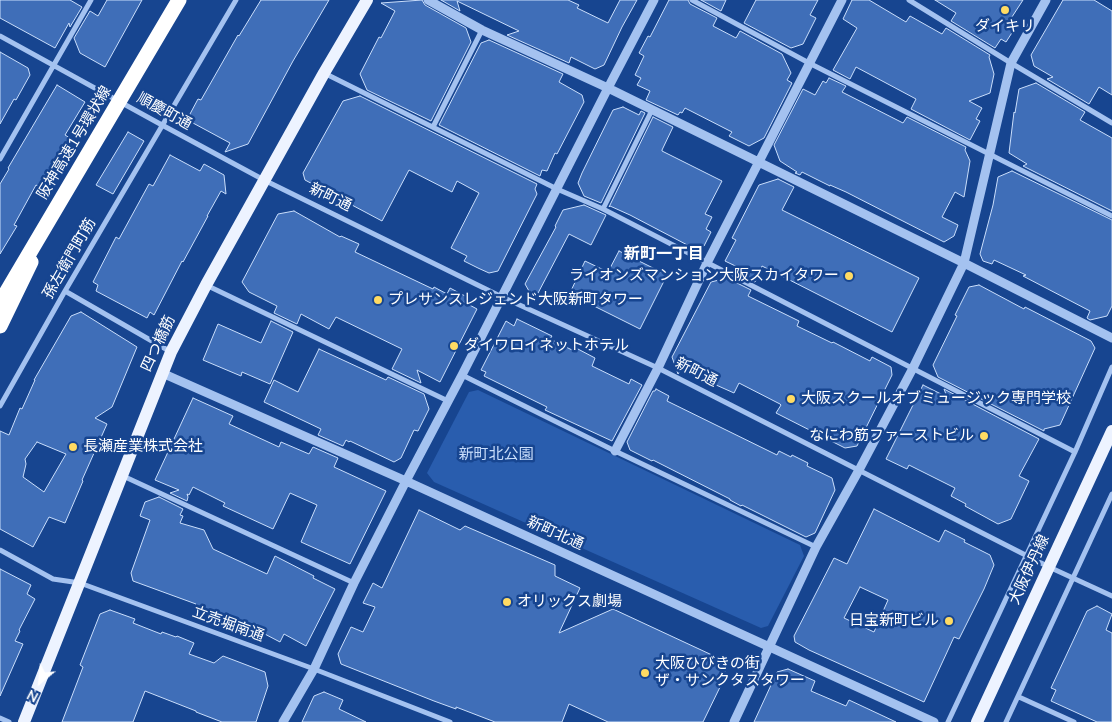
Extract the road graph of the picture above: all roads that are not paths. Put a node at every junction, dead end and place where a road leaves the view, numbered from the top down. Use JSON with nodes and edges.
{"nodes":[{"id":1,"x":91,"y":0,"type":"edge"},
{"id":2,"x":180,"y":0,"type":"edge"},
{"id":3,"x":236,"y":0,"type":"edge"},
{"id":4,"x":367,"y":0,"type":"edge"},
{"id":5,"x":428,"y":0,"type":"edge"},
{"id":6,"x":654,"y":0,"type":"edge"},
{"id":7,"x":692,"y":0,"type":"edge"},
{"id":8,"x":842,"y":0,"type":"edge"},
{"id":9,"x":909,"y":0,"type":"edge"},
{"id":10,"x":1046,"y":0,"type":"edge"},
{"id":11,"x":482,"y":30,"type":"junction"},
{"id":12,"x":0,"y":36,"type":"edge"},
{"id":13,"x":809,"y":63,"type":"junction"},
{"id":14,"x":1010,"y":63,"type":"junction"},
{"id":15,"x":53,"y":66,"type":"junction"},
{"id":16,"x":324,"y":73,"type":"junction"},
{"id":17,"x":608,"y":88,"type":"junction"},
{"id":18,"x":652,"y":110,"type":"junction"},
{"id":19,"x":1112,"y":122,"type":"edge"},
{"id":20,"x":162,"y":125,"type":"junction"},
{"id":21,"x":433,"y":127,"type":"junction"},
{"id":22,"x":989,"y":154,"type":"junction"},
{"id":23,"x":0,"y":159,"type":"edge"},
{"id":24,"x":759,"y":162,"type":"junction"},
{"id":25,"x":264,"y":180,"type":"junction"},
{"id":26,"x":557,"y":189,"type":"junction"},
{"id":27,"x":60,"y":202,"type":"junction"},
{"id":28,"x":603,"y":210,"type":"junction"},
{"id":29,"x":1112,"y":216,"type":"edge"},
{"id":30,"x":707,"y":263,"type":"junction"},
{"id":31,"x":964,"y":263,"type":"junction"},
{"id":32,"x":206,"y":285,"type":"junction"},
{"id":33,"x":65,"y":291,"type":"junction"},
{"id":34,"x":502,"y":296,"type":"junction"},
{"id":35,"x":0,"y":303,"type":"edge"},
{"id":36,"x":0,"y":326,"type":"edge"},
{"id":37,"x":1112,"y":338,"type":"edge"},
{"id":38,"x":171,"y":352,"type":"junction"},
{"id":39,"x":1112,"y":367,"type":"edge"},
{"id":40,"x":658,"y":368,"type":"junction"},
{"id":41,"x":913,"y":368,"type":"junction"},
{"id":42,"x":162,"y":373,"type":"junction"},
{"id":43,"x":462,"y":375,"type":"junction"},
{"id":44,"x":448,"y":401,"type":"junction"},
{"id":45,"x":0,"y":406,"type":"edge"},
{"id":46,"x":1112,"y":431,"type":"edge"},
{"id":47,"x":615,"y":451,"type":"junction"},
{"id":48,"x":1075,"y":452,"type":"junction"},
{"id":49,"x":859,"y":470,"type":"junction"},
{"id":50,"x":121,"y":475,"type":"junction"},
{"id":51,"x":406,"y":481,"type":"junction"},
{"id":52,"x":1112,"y":494,"type":"edge"},
{"id":53,"x":816,"y":547,"type":"junction"},
{"id":54,"x":0,"y":550,"type":"edge"},
{"id":55,"x":1026,"y":555,"type":"junction"},
{"id":56,"x":1049,"y":567,"type":"junction"},
{"id":57,"x":1073,"y":578,"type":"junction"},
{"id":58,"x":80,"y":583,"type":"junction"},
{"id":59,"x":354,"y":584,"type":"junction"},
{"id":60,"x":1112,"y":596,"type":"edge"},
{"id":61,"x":770,"y":647,"type":"junction"},
{"id":62,"x":314,"y":670,"type":"junction"},
{"id":63,"x":1018,"y":697,"type":"junction"},
{"id":64,"x":0,"y":718,"type":"edge"},
{"id":65,"x":9,"y":722,"type":"edge"},
{"id":66,"x":24,"y":722,"type":"edge"},
{"id":67,"x":283,"y":722,"type":"edge"},
{"id":68,"x":450,"y":722,"type":"edge"},
{"id":69,"x":734,"y":722,"type":"edge"},
{"id":70,"x":934,"y":722,"type":"edge"},
{"id":71,"x":948,"y":722,"type":"edge"},
{"id":72,"x":977,"y":722,"type":"edge"},
{"id":73,"x":1006,"y":722,"type":"edge"},
{"id":74,"x":1074,"y":722,"type":"edge"}],
"edges":[{"from":1,"to":15,"type":"street"},
{"from":2,"to":27,"type":"highway","name":"阪神高速1号環状線","bridge":true},
{"from":3,"to":20,"type":"street","name":"孫左衛門町筋"},
{"from":4,"to":16,"type":"main road","name":"四つ橋筋"},
{"from":5,"to":11,"type":"street"},
{"from":6,"to":17,"type":"street"},
{"from":7,"to":13,"type":"street"},
{"from":8,"to":13,"type":"street"},
{"from":9,"to":14,"type":"street"},
{"from":10,"to":14,"type":"street"},
{"from":11,"to":17,"type":"street"},
{"from":11,"to":21,"type":"street"},
{"from":12,"to":15,"type":"street","name":"順慶町通"},
{"from":13,"to":22,"type":"street"},
{"from":13,"to":24,"type":"street"},
{"from":14,"to":19,"type":"street"},
{"from":14,"to":22,"type":"street"},
{"from":15,"to":20,"type":"street","name":"順慶町通"},
{"from":15,"to":23,"type":"street"},
{"from":16,"to":21,"type":"street"},
{"from":16,"to":25,"type":"main road","name":"四つ橋筋"},
{"from":17,"to":18,"type":"street"},
{"from":17,"to":26,"type":"street"},
{"from":18,"to":24,"type":"street"},
{"from":18,"to":28,"type":"street"},
{"from":20,"to":25,"type":"street","name":"順慶町通"},
{"from":20,"to":33,"type":"street","name":"孫左衛門町筋"},
{"from":21,"to":26,"type":"street"},
{"from":22,"to":29,"type":"street"},
{"from":22,"to":31,"type":"street"},
{"from":24,"to":30,"type":"street"},
{"from":24,"to":31,"type":"street"},
{"from":25,"to":32,"type":"main road","name":"四つ橋筋"},
{"from":25,"to":34,"type":"street","name":"新町通"},
{"from":26,"to":28,"type":"street"},
{"from":26,"to":34,"type":"street"},
{"from":27,"to":35,"type":"highway","name":"阪神高速1号環状線","bridge":true},
{"from":27,"to":36,"type":"highway","bridge":true},
{"from":28,"to":30,"type":"street"},
{"from":30,"to":40,"type":"street"},
{"from":30,"to":41,"type":"street"},
{"from":31,"to":37,"type":"street"},
{"from":31,"to":41,"type":"street"},
{"from":32,"to":38,"type":"main road","name":"四つ橋筋"},
{"from":32,"to":44,"type":"street"},
{"from":33,"to":38,"type":"street"},
{"from":33,"to":45,"type":"street","name":"孫左衛門町筋"},
{"from":34,"to":40,"type":"street","name":"新町通"},
{"from":34,"to":43,"type":"street"},
{"from":38,"to":42,"type":"main road","name":"四つ橋筋"},
{"from":39,"to":48,"type":"street"},
{"from":40,"to":47,"type":"street"},
{"from":40,"to":49,"type":"street","name":"新町通"},
{"from":41,"to":48,"type":"street"},
{"from":41,"to":49,"type":"street"},
{"from":42,"to":50,"type":"main road","name":"四つ橋筋"},
{"from":42,"to":51,"type":"street","name":"新町北通"},
{"from":43,"to":44,"type":"street"},
{"from":43,"to":47,"type":"street"},
{"from":44,"to":51,"type":"street"},
{"from":46,"to":56,"type":"main road","name":"大阪伊丹線"},
{"from":47,"to":53,"type":"street"},
{"from":48,"to":55,"type":"street"},
{"from":49,"to":53,"type":"street"},
{"from":49,"to":55,"type":"street","name":"新町通"},
{"from":50,"to":58,"type":"main road","name":"四つ橋筋"},
{"from":50,"to":59,"type":"street"},
{"from":51,"to":59,"type":"street"},
{"from":51,"to":61,"type":"street","name":"新町北通"},
{"from":52,"to":57,"type":"street"},
{"from":53,"to":61,"type":"street"},
{"from":54,"to":58,"type":"street","name":"立売堀南通"},
{"from":55,"to":56,"type":"street","name":"新町通"},
{"from":55,"to":71,"type":"street"},
{"from":56,"to":57,"type":"street","name":"新町通"},
{"from":56,"to":72,"type":"main road","name":"大阪伊丹線"},
{"from":57,"to":60,"type":"street","name":"新町通"},
{"from":57,"to":63,"type":"street"},
{"from":58,"to":62,"type":"street","name":"立売堀南通"},
{"from":58,"to":66,"type":"main road","name":"四つ橋筋"},
{"from":59,"to":62,"type":"street"},
{"from":61,"to":69,"type":"street"},
{"from":61,"to":70,"type":"street","name":"新町北通"},
{"from":62,"to":67,"type":"street"},
{"from":62,"to":68,"type":"street","name":"立売堀南通"},
{"from":63,"to":73,"type":"street"},
{"from":63,"to":74,"type":"street"},
{"from":64,"to":65,"type":"street"}]}
